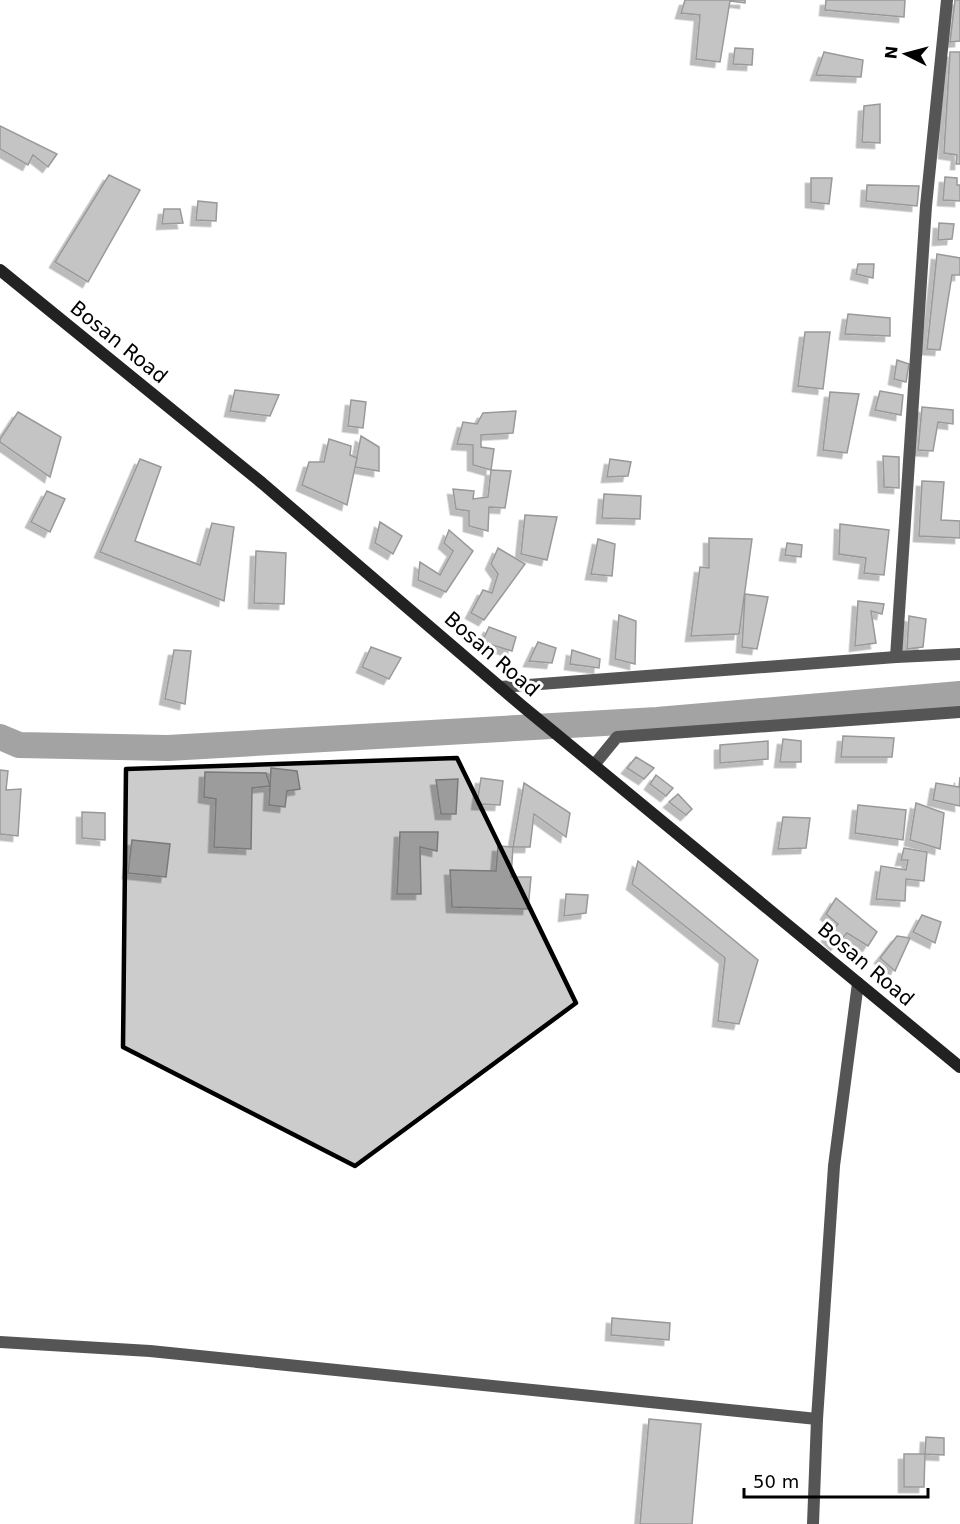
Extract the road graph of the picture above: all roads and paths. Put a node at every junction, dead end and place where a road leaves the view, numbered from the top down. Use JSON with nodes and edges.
{"nodes":[{"id":1,"x":947,"y":0,"type":"edge"},
{"id":2,"x":0,"y":270,"type":"edge"},
{"id":3,"x":960,"y":654,"type":"edge"},
{"id":4,"x":896,"y":657,"type":"junction"},
{"id":5,"x":500,"y":687,"type":"junction"},
{"id":6,"x":960,"y":712,"type":"edge"},
{"id":7,"x":594,"y":765,"type":"junction"},
{"id":8,"x":858,"y":983,"type":"junction"},
{"id":9,"x":960,"y":1067,"type":"edge"},
{"id":10,"x":0,"y":1342,"type":"edge"},
{"id":11,"x":817,"y":1419,"type":"junction"},
{"id":12,"x":813,"y":1524,"type":"edge"}],
"edges":[{"from":1,"to":4,"type":"street"},
{"from":2,"to":5,"type":"main road","name":"Bosan Road"},
{"from":3,"to":4,"type":"street"},
{"from":4,"to":5,"type":"street"},
{"from":5,"to":7,"type":"main road","name":"Bosan Road"},
{"from":6,"to":7,"type":"street"},
{"from":7,"to":8,"type":"main road","name":"Bosan Road"},
{"from":8,"to":9,"type":"main road","name":"Bosan Road"},
{"from":8,"to":11,"type":"street"},
{"from":10,"to":11,"type":"street"},
{"from":11,"to":12,"type":"street"}]}
